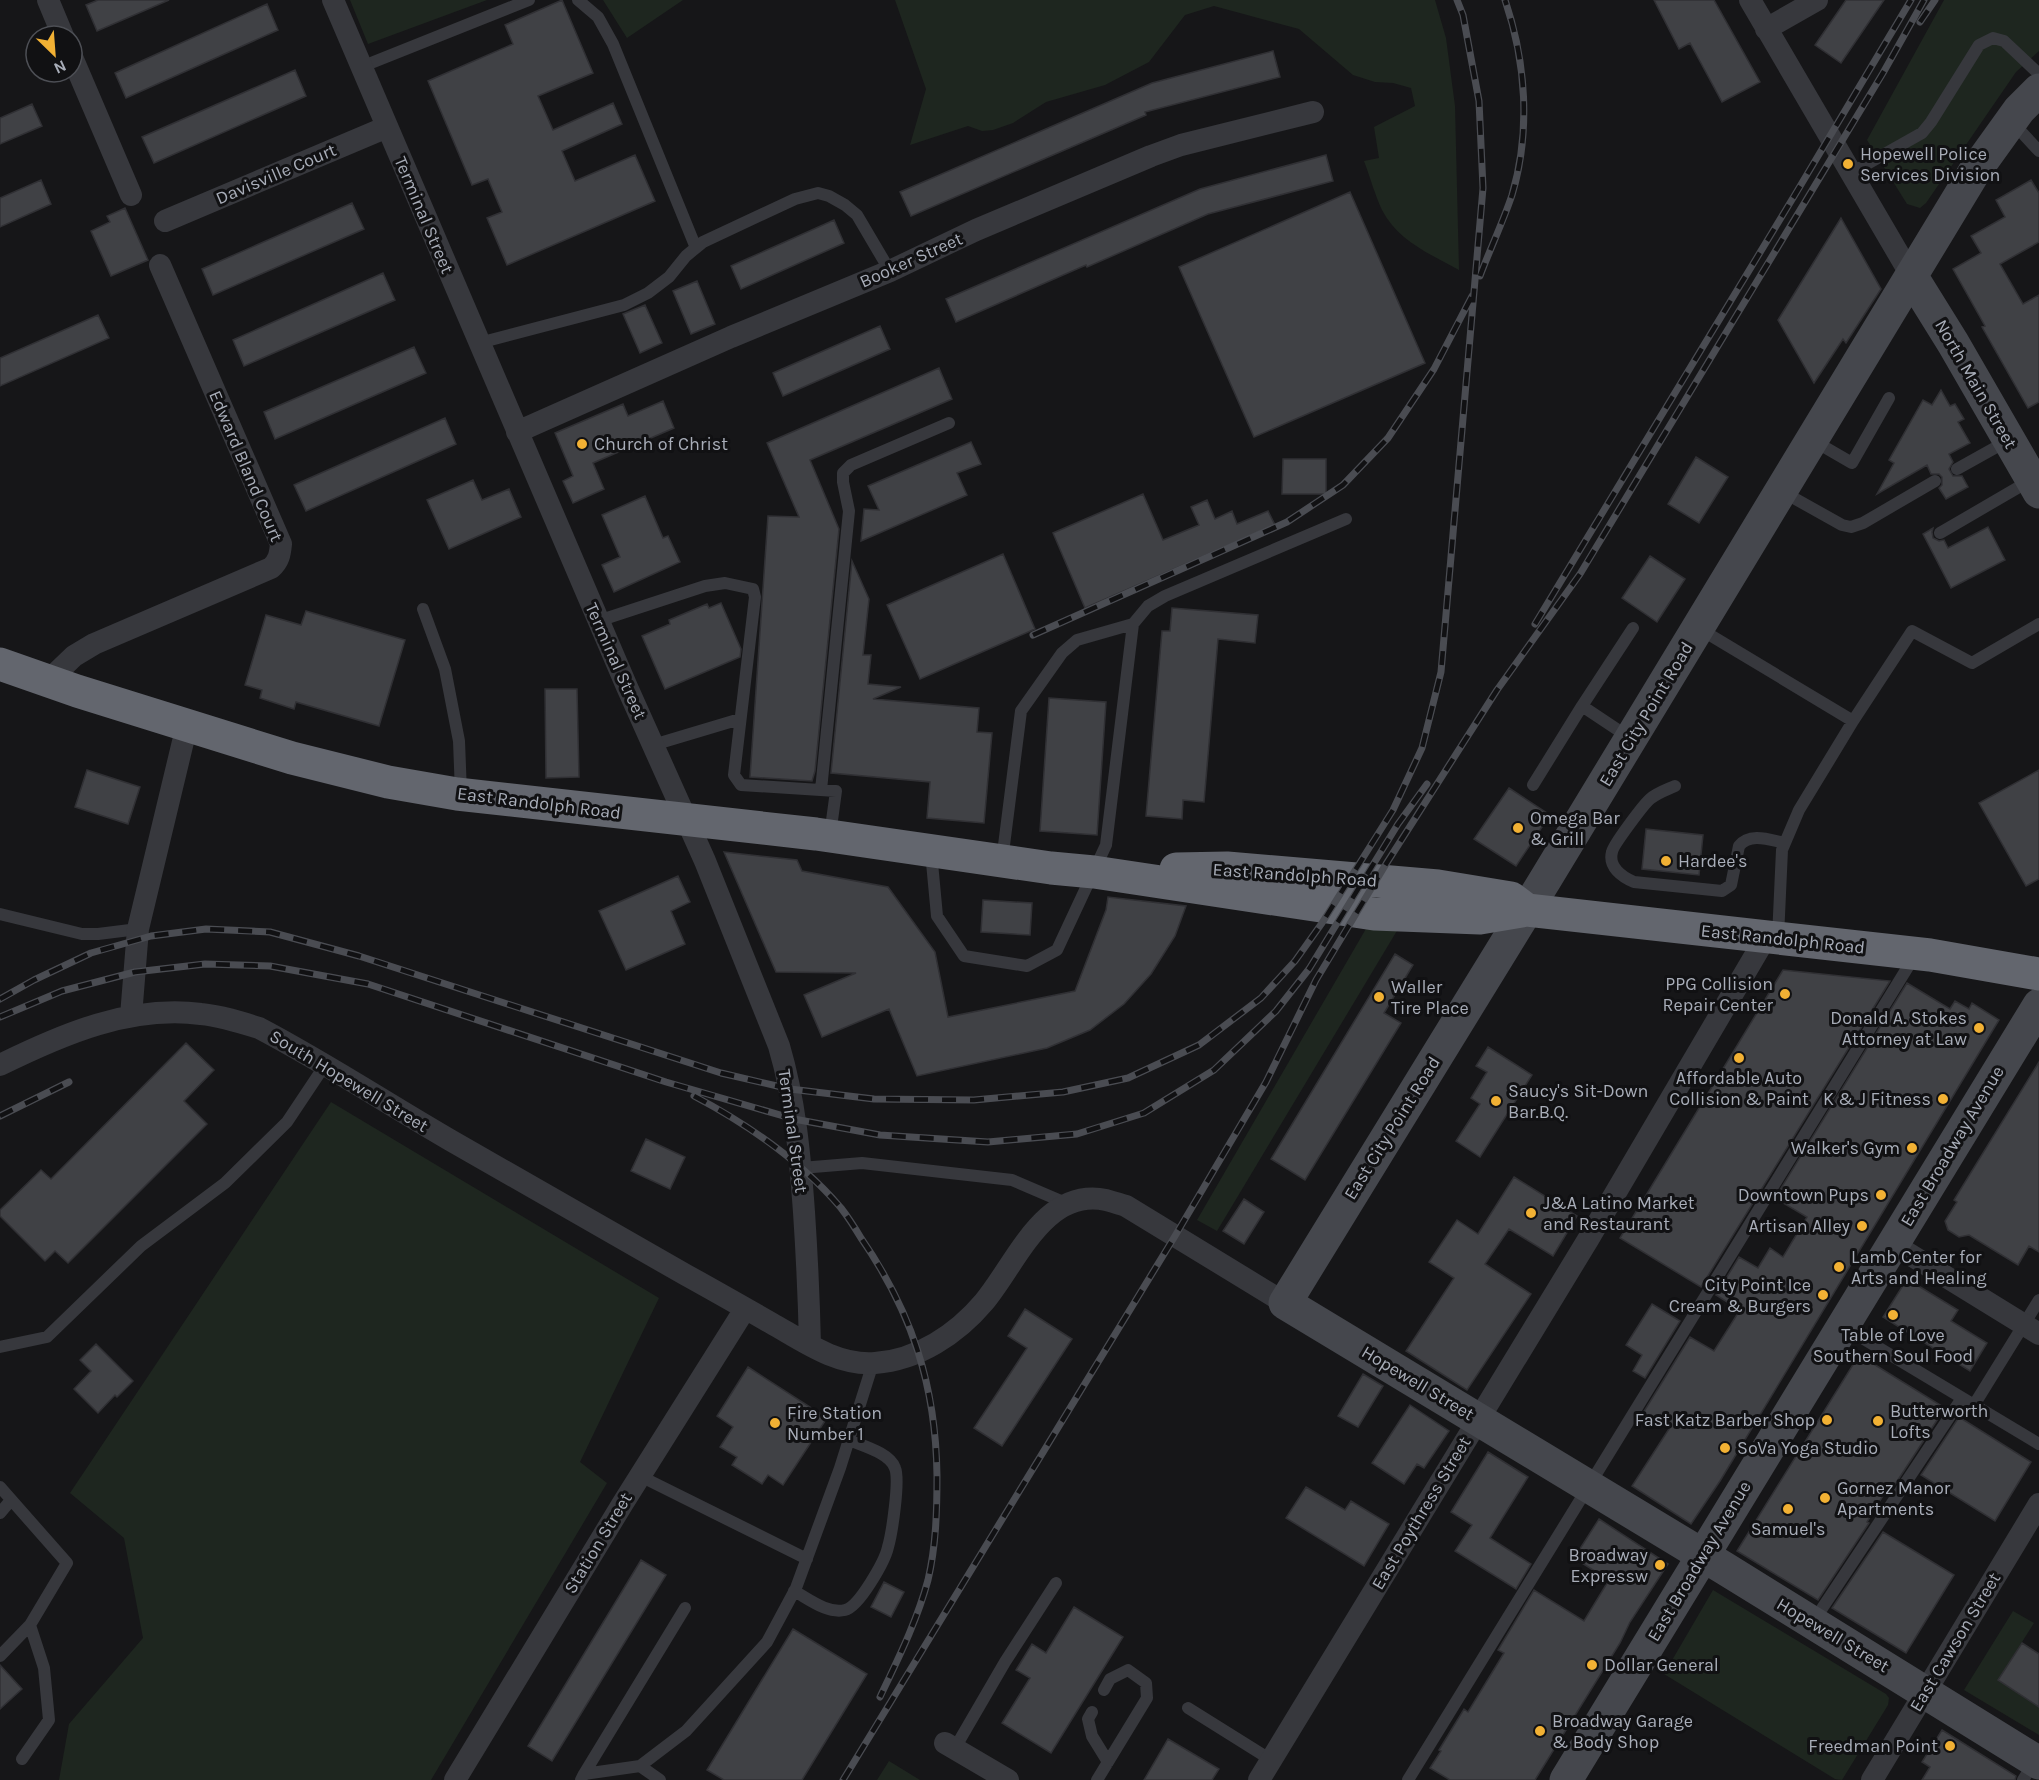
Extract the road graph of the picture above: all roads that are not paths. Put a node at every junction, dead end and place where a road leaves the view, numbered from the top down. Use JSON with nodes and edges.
{"nodes":[{"id":1,"x":48,"y":0,"type":"edge"},
{"id":2,"x":333,"y":0,"type":"edge"},
{"id":3,"x":529,"y":0,"type":"edge"},
{"id":4,"x":578,"y":0,"type":"edge"},
{"id":5,"x":1750,"y":0,"type":"edge"},
{"id":6,"x":1817,"y":0,"type":"edge"},
{"id":7,"x":58,"y":24,"type":"edge"},
{"id":8,"x":1766,"y":29,"type":"junction"},
{"id":9,"x":361,"y":68,"type":"junction"},
{"id":10,"x":2039,"y":74,"type":"edge"},
{"id":11,"x":84,"y":84,"type":"edge"},
{"id":12,"x":2039,"y":90,"type":"edge"},
{"id":13,"x":1313,"y":112,"type":"dead end"},
{"id":14,"x":2011,"y":121,"type":"junction"},
{"id":15,"x":387,"y":127,"type":"junction"},
{"id":16,"x":2039,"y":151,"type":"edge"},
{"id":17,"x":1851,"y":173,"type":"junction"},
{"id":18,"x":131,"y":195,"type":"dead end"},
{"id":19,"x":165,"y":221,"type":"dead end"},
{"id":20,"x":696,"y":248,"type":"junction"},
{"id":21,"x":160,"y":265,"type":"dead end"},
{"id":22,"x":890,"y":271,"type":"junction"},
{"id":23,"x":1912,"y":277,"type":"junction"},
{"id":24,"x":479,"y":343,"type":"junction"},
{"id":25,"x":1889,"y":398,"type":"dead end"},
{"id":26,"x":949,"y":423,"type":"dead end"},
{"id":27,"x":517,"y":432,"type":"junction"},
{"id":28,"x":1813,"y":440,"type":"junction"},
{"id":29,"x":2009,"y":440,"type":"junction"},
{"id":30,"x":1957,"y":468,"type":"dead end"},
{"id":31,"x":1935,"y":481,"type":"dead end"},
{"id":32,"x":2036,"y":486,"type":"edge"},
{"id":33,"x":1782,"y":491,"type":"junction"},
{"id":34,"x":1346,"y":519,"type":"dead end"},
{"id":35,"x":1940,"y":533,"type":"dead end"},
{"id":36,"x":423,"y":609,"type":"dead end"},
{"id":37,"x":598,"y":621,"type":"junction"},
{"id":38,"x":1134,"y":624,"type":"junction"},
{"id":39,"x":2039,"y":624,"type":"edge"},
{"id":40,"x":1633,"y":628,"type":"dead end"},
{"id":41,"x":1699,"y":628,"type":"junction"},
{"id":42,"x":0,"y":664,"type":"edge"},
{"id":43,"x":49,"y":680,"type":"junction"},
{"id":44,"x":1582,"y":706,"type":"junction"},
{"id":45,"x":740,"y":719,"type":"junction"},
{"id":46,"x":1854,"y":721,"type":"junction"},
{"id":47,"x":188,"y":725,"type":"junction"},
{"id":48,"x":1631,"y":739,"type":"junction"},
{"id":49,"x":652,"y":745,"type":"junction"},
{"id":50,"x":1533,"y":784,"type":"dead end"},
{"id":51,"x":1675,"y":786,"type":"dead end"},
{"id":52,"x":821,"y":790,"type":"junction"},
{"id":53,"x":462,"y":795,"type":"junction"},
{"id":54,"x":687,"y":820,"type":"junction"},
{"id":55,"x":830,"y":836,"type":"junction"},
{"id":56,"x":1785,"y":843,"type":"junction"},
{"id":57,"x":931,"y":851,"type":"junction"},
{"id":58,"x":1002,"y":861,"type":"junction"},
{"id":59,"x":1094,"y":872,"type":"junction"},
{"id":60,"x":1527,"y":910,"type":"junction"},
{"id":61,"x":0,"y":914,"type":"edge"},
{"id":62,"x":138,"y":929,"type":"junction"},
{"id":63,"x":1772,"y":938,"type":"junction"},
{"id":64,"x":1917,"y":954,"type":"junction"},
{"id":65,"x":2039,"y":974,"type":"edge"},
{"id":66,"x":2039,"y":1005,"type":"edge"},
{"id":67,"x":131,"y":1016,"type":"junction"},
{"id":68,"x":0,"y":1065,"type":"edge"},
{"id":69,"x":325,"y":1065,"type":"junction"},
{"id":70,"x":801,"y":1168,"type":"junction"},
{"id":71,"x":1068,"y":1204,"type":"junction"},
{"id":72,"x":1893,"y":1244,"type":"junction"},
{"id":73,"x":2039,"y":1300,"type":"edge"},
{"id":74,"x":1285,"y":1303,"type":"junction"},
{"id":75,"x":745,"y":1308,"type":"junction"},
{"id":76,"x":1843,"y":1326,"type":"junction"},
{"id":77,"x":2032,"y":1330,"type":"edge"},
{"id":78,"x":810,"y":1345,"type":"junction"},
{"id":79,"x":0,"y":1347,"type":"edge"},
{"id":80,"x":873,"y":1364,"type":"junction"},
{"id":81,"x":1962,"y":1398,"type":"junction"},
{"id":82,"x":1974,"y":1405,"type":"junction"},
{"id":83,"x":1478,"y":1419,"type":"junction"},
{"id":84,"x":849,"y":1440,"type":"junction"},
{"id":85,"x":2039,"y":1444,"type":"edge"},
{"id":86,"x":640,"y":1476,"type":"junction"},
{"id":87,"x":1589,"y":1486,"type":"junction"},
{"id":88,"x":0,"y":1487,"type":"edge"},
{"id":89,"x":11,"y":1500,"type":"junction"},
{"id":90,"x":2039,"y":1504,"type":"edge"},
{"id":91,"x":0,"y":1513,"type":"edge"},
{"id":92,"x":1703,"y":1555,"type":"junction"},
{"id":93,"x":807,"y":1559,"type":"junction"},
{"id":94,"x":1056,"y":1583,"type":"dead end"},
{"id":95,"x":794,"y":1591,"type":"junction"},
{"id":96,"x":685,"y":1608,"type":"dead end"},
{"id":97,"x":1813,"y":1623,"type":"junction"},
{"id":98,"x":30,"y":1625,"type":"junction"},
{"id":99,"x":0,"y":1656,"type":"edge"},
{"id":100,"x":1104,"y":1690,"type":"dead end"},
{"id":101,"x":1925,"y":1691,"type":"junction"},
{"id":102,"x":1188,"y":1708,"type":"dead end"},
{"id":103,"x":1092,"y":1712,"type":"dead end"},
{"id":104,"x":950,"y":1746,"type":"joint"},
{"id":105,"x":22,"y":1759,"type":"dead end"},
{"id":106,"x":1271,"y":1760,"type":"junction"},
{"id":107,"x":1108,"y":1761,"type":"junction"},
{"id":108,"x":640,"y":1766,"type":"junction"},
{"id":109,"x":2033,"y":1768,"type":"edge"},
{"id":110,"x":582,"y":1777,"type":"edge"},
{"id":111,"x":455,"y":1780,"type":"edge"},
{"id":112,"x":660,"y":1780,"type":"edge"},
{"id":113,"x":1008,"y":1780,"type":"edge"},
{"id":114,"x":1097,"y":1780,"type":"edge"},
{"id":115,"x":1259,"y":1780,"type":"edge"},
{"id":116,"x":1408,"y":1780,"type":"edge"},
{"id":117,"x":1566,"y":1780,"type":"edge"},
{"id":118,"x":1872,"y":1780,"type":"edge"}],
"edges":[{"from":1,"to":7,"type":"street"},
{"from":2,"to":9,"type":"street","name":"Terminal Street"},
{"from":3,"to":9,"type":"lane"},
{"from":4,"to":20,"type":"lane"},
{"from":5,"to":8,"type":"street"},
{"from":6,"to":8,"type":"street"},
{"from":8,"to":17,"type":"street"},
{"from":9,"to":15,"type":"street","name":"Terminal Street"},
{"from":10,"to":17,"type":"lane"},
{"from":11,"to":18,"type":"street"},
{"from":12,"to":14,"type":"street","name":"East City Point Road"},
{"from":13,"to":22,"type":"street","name":"Booker Street"},
{"from":14,"to":16,"type":"lane"},
{"from":14,"to":23,"type":"street","name":"East City Point Road"},
{"from":15,"to":19,"type":"street","name":"Davisville Court"},
{"from":15,"to":24,"type":"street","name":"Terminal Street"},
{"from":17,"to":23,"type":"street"},
{"from":20,"to":22,"type":"lane"},
{"from":20,"to":24,"type":"lane"},
{"from":21,"to":43,"type":"street","name":"Edward Bland Court"},
{"from":22,"to":27,"type":"street","name":"Booker Street"},
{"from":23,"to":28,"type":"street","name":"East City Point Road"},
{"from":23,"to":29,"type":"street","name":"North Main Street"},
{"from":24,"to":27,"type":"street","name":"Terminal Street"},
{"from":25,"to":28,"type":"lane"},
{"from":26,"to":52,"type":"lane"},
{"from":27,"to":37,"type":"street","name":"Terminal Street"},
{"from":28,"to":33,"type":"street","name":"East City Point Road"},
{"from":29,"to":30,"type":"lane"},
{"from":29,"to":32,"type":"street","name":"North Main Street"},
{"from":31,"to":33,"type":"lane"},
{"from":32,"to":35,"type":"lane"},
{"from":33,"to":41,"type":"street","name":"East City Point Road"},
{"from":34,"to":38,"type":"lane"},
{"from":36,"to":53,"type":"lane"},
{"from":37,"to":45,"type":"lane"},
{"from":37,"to":49,"type":"street","name":"Terminal Street"},
{"from":38,"to":58,"type":"lane"},
{"from":38,"to":59,"type":"lane"},
{"from":39,"to":46,"type":"lane"},
{"from":40,"to":44,"type":"lane"},
{"from":41,"to":46,"type":"lane"},
{"from":41,"to":48,"type":"street","name":"East City Point Road"},
{"from":42,"to":43,"type":"highway","name":"East Randolph Road"},
{"from":43,"to":47,"type":"highway","name":"East Randolph Road"},
{"from":44,"to":48,"type":"lane"},
{"from":44,"to":50,"type":"lane"},
{"from":45,"to":49,"type":"lane"},
{"from":45,"to":52,"type":"lane"},
{"from":46,"to":56,"type":"lane"},
{"from":47,"to":53,"type":"highway","name":"East Randolph Road"},
{"from":47,"to":62,"type":"street"},
{"from":48,"to":60,"type":"street","name":"East City Point Road"},
{"from":49,"to":54,"type":"street","name":"Terminal Street"},
{"from":51,"to":56,"type":"lane"},
{"from":52,"to":55,"type":"lane"},
{"from":53,"to":54,"type":"highway","name":"East Randolph Road"},
{"from":54,"to":55,"type":"highway","name":"East Randolph Road"},
{"from":54,"to":70,"type":"street","name":"Terminal Street"},
{"from":55,"to":57,"type":"highway","name":"East Randolph Road"},
{"from":56,"to":63,"type":"lane"},
{"from":57,"to":58,"type":"highway","name":"East Randolph Road"},
{"from":57,"to":59,"type":"lane"},
{"from":58,"to":59,"type":"highway","name":"East Randolph Road"},
{"from":59,"to":60,"type":"highway","name":"East Randolph Road"},
{"from":60,"to":63,"type":"highway","name":"East Randolph Road"},
{"from":60,"to":74,"type":"street","name":"East City Point Road"},
{"from":61,"to":62,"type":"lane"},
{"from":62,"to":67,"type":"street"},
{"from":63,"to":64,"type":"highway","name":"East Randolph Road"},
{"from":63,"to":83,"type":"street","name":"East Poythress Street"},
{"from":64,"to":65,"type":"highway","name":"East Randolph Road"},
{"from":64,"to":87,"type":"lane"},
{"from":66,"to":72,"type":"street","name":"East Broadway Avenue"},
{"from":67,"to":68,"type":"street","name":"South Hopewell Street"},
{"from":67,"to":69,"type":"street","name":"South Hopewell Street"},
{"from":69,"to":75,"type":"street","name":"South Hopewell Street"},
{"from":69,"to":79,"type":"lane"},
{"from":70,"to":71,"type":"lane"},
{"from":70,"to":78,"type":"street","name":"Terminal Street"},
{"from":71,"to":74,"type":"street","name":"Hopewell Street"},
{"from":71,"to":80,"type":"street","name":"Hopewell Street"},
{"from":72,"to":76,"type":"street","name":"East Broadway Avenue"},
{"from":72,"to":77,"type":"street"},
{"from":73,"to":77,"type":"lane"},
{"from":74,"to":83,"type":"street","name":"Hopewell Street"},
{"from":75,"to":78,"type":"street","name":"South Hopewell Street"},
{"from":75,"to":86,"type":"street","name":"Station Street"},
{"from":76,"to":81,"type":"lane"},
{"from":76,"to":92,"type":"street","name":"East Broadway Avenue"},
{"from":77,"to":82,"type":"lane"},
{"from":78,"to":80,"type":"street","name":"Hopewell Street"},
{"from":80,"to":84,"type":"lane"},
{"from":81,"to":82,"type":"lane"},
{"from":81,"to":97,"type":"lane"},
{"from":82,"to":85,"type":"lane"},
{"from":83,"to":87,"type":"street","name":"Hopewell Street"},
{"from":83,"to":106,"type":"street","name":"East Poythress Street"},
{"from":84,"to":93,"type":"lane"},
{"from":84,"to":95,"type":"lane"},
{"from":86,"to":93,"type":"lane"},
{"from":86,"to":111,"type":"street","name":"Station Street"},
{"from":87,"to":92,"type":"street","name":"Hopewell Street"},
{"from":87,"to":116,"type":"lane"},
{"from":88,"to":89,"type":"lane"},
{"from":89,"to":91,"type":"lane"},
{"from":89,"to":98,"type":"lane"},
{"from":90,"to":101,"type":"street","name":"East Cawson Street"},
{"from":92,"to":97,"type":"street","name":"Hopewell Street"},
{"from":92,"to":117,"type":"street","name":"East Broadway Avenue"},
{"from":93,"to":95,"type":"lane"},
{"from":94,"to":104,"type":"lane"},
{"from":95,"to":108,"type":"lane"},
{"from":96,"to":110,"type":"lane"},
{"from":97,"to":101,"type":"street","name":"Hopewell Street"},
{"from":98,"to":99,"type":"lane"},
{"from":98,"to":105,"type":"lane"},
{"from":100,"to":107,"type":"lane"},
{"from":101,"to":109,"type":"street","name":"Hopewell Street"},
{"from":101,"to":118,"type":"street","name":"East Cawson Street"},
{"from":102,"to":106,"type":"lane"},
{"from":103,"to":107,"type":"lane"},
{"from":104,"to":113,"type":"street"},
{"from":106,"to":115,"type":"street","name":"East Poythress Street"},
{"from":107,"to":114,"type":"lane"},
{"from":108,"to":110,"type":"lane"},
{"from":108,"to":112,"type":"lane"}]}
